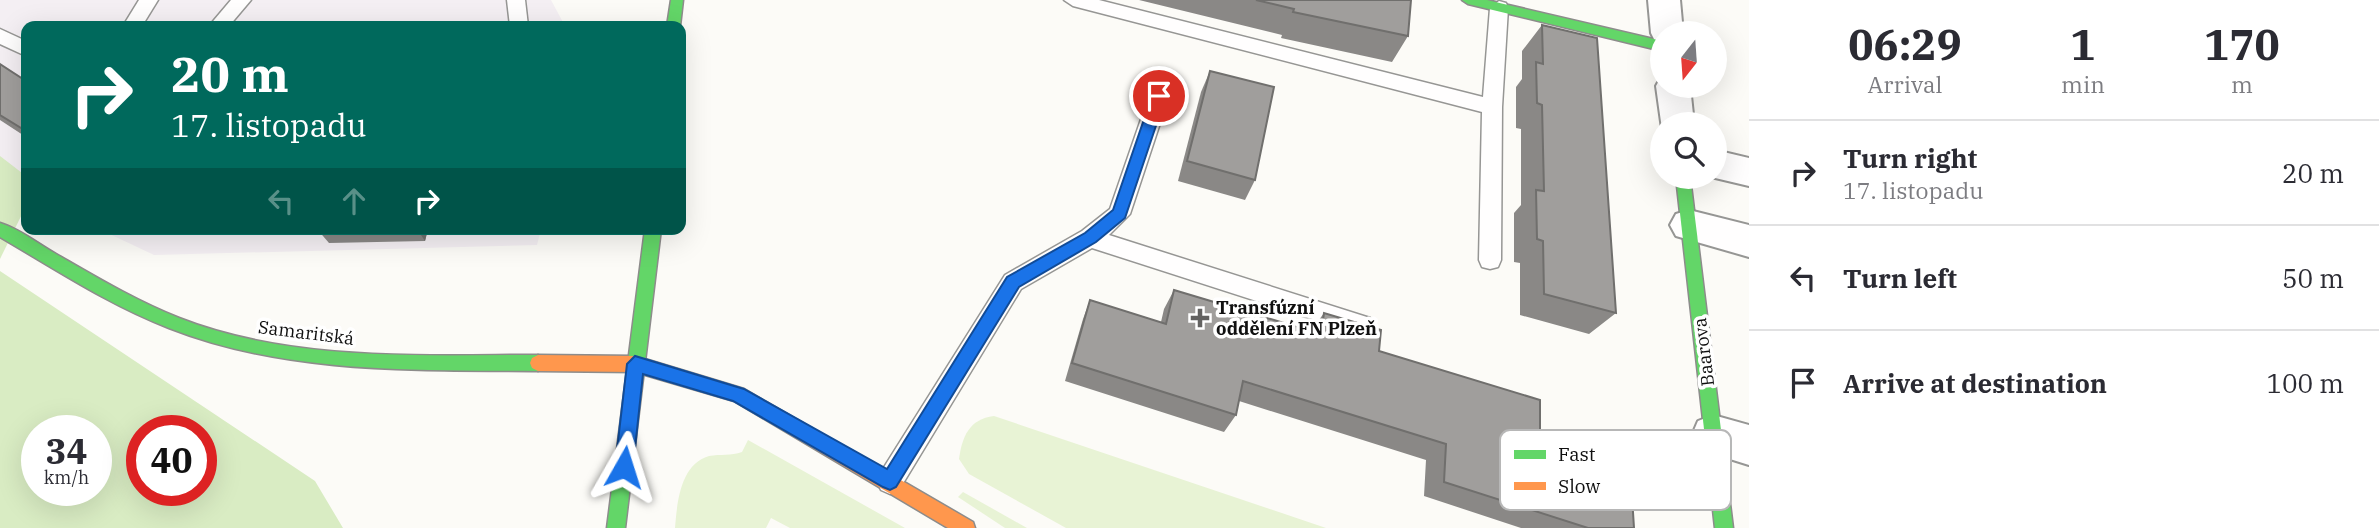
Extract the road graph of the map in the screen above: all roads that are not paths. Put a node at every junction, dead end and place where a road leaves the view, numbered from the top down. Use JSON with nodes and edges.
{"nodes":[{"id":1,"x":149,"y":0,"type":"edge"},
{"id":2,"x":516,"y":0,"type":"edge"},
{"id":3,"x":677,"y":0,"type":"edge"},
{"id":4,"x":1073,"y":0,"type":"edge"},
{"id":5,"x":1468,"y":0,"type":"edge"},
{"id":6,"x":1664,"y":0,"type":"edge"},
{"id":7,"x":238,"y":1,"type":"edge"},
{"id":8,"x":1499,"y":8,"type":"junction"},
{"id":9,"x":135,"y":21,"type":"edge"},
{"id":10,"x":222,"y":21,"type":"edge"},
{"id":11,"x":519,"y":21,"type":"edge"},
{"id":12,"x":675,"y":21,"type":"edge"},
{"id":13,"x":1666,"y":21,"type":"edge"},
{"id":14,"x":0,"y":36,"type":"edge"},
{"id":15,"x":1650,"y":43,"type":"edge"},
{"id":16,"x":21,"y":46,"type":"edge"},
{"id":17,"x":1159,"y":96,"type":"dead end"},
{"id":18,"x":1492,"y":107,"type":"junction"},
{"id":19,"x":1727,"y":167,"type":"edge"},
{"id":20,"x":1749,"y":172,"type":"edge"},
{"id":21,"x":1684,"y":189,"type":"edge"},
{"id":22,"x":1689,"y":225,"type":"junction"},
{"id":23,"x":0,"y":229,"type":"edge"},
{"id":24,"x":652,"y":235,"type":"edge"},
{"id":25,"x":1090,"y":238,"type":"junction"},
{"id":26,"x":1749,"y":240,"type":"edge"},
{"id":27,"x":1490,"y":260,"type":"dead end"},
{"id":28,"x":1362,"y":325,"type":"edge"},
{"id":29,"x":635,"y":364,"type":"junction"},
{"id":30,"x":1729,"y":430,"type":"edge"},
{"id":31,"x":890,"y":481,"type":"junction"},
{"id":32,"x":1725,"y":510,"type":"edge"},
{"id":33,"x":616,"y":528,"type":"edge"},
{"id":34,"x":966,"y":528,"type":"edge"},
{"id":35,"x":1724,"y":528,"type":"edge"}],
"edges":[{"from":1,"to":9,"type":"lane"},
{"from":2,"to":11,"type":"lane"},
{"from":3,"to":12,"type":"main road"},
{"from":4,"to":18,"type":"lane"},
{"from":5,"to":8,"type":"main road"},
{"from":6,"to":13,"type":"street"},
{"from":7,"to":10,"type":"lane"},
{"from":8,"to":15,"type":"main road"},
{"from":8,"to":18,"type":"lane"},
{"from":14,"to":16,"type":"lane"},
{"from":17,"to":25,"type":"lane"},
{"from":18,"to":27,"type":"lane"},
{"from":19,"to":20,"type":"street"},
{"from":21,"to":22,"type":"main road","name":"Baarova"},
{"from":22,"to":26,"type":"street"},
{"from":22,"to":30,"type":"main road","name":"Baarova"},
{"from":23,"to":29,"type":"main road","name":"Samaritská"},
{"from":24,"to":29,"type":"main road"},
{"from":25,"to":28,"type":"lane"},
{"from":25,"to":31,"type":"lane"},
{"from":29,"to":31,"type":"main road","name":"Samaritská"},
{"from":29,"to":33,"type":"main road"},
{"from":31,"to":34,"type":"main road","name":"Samaritská"},
{"from":32,"to":35,"type":"main road","name":"Baarova"}]}
